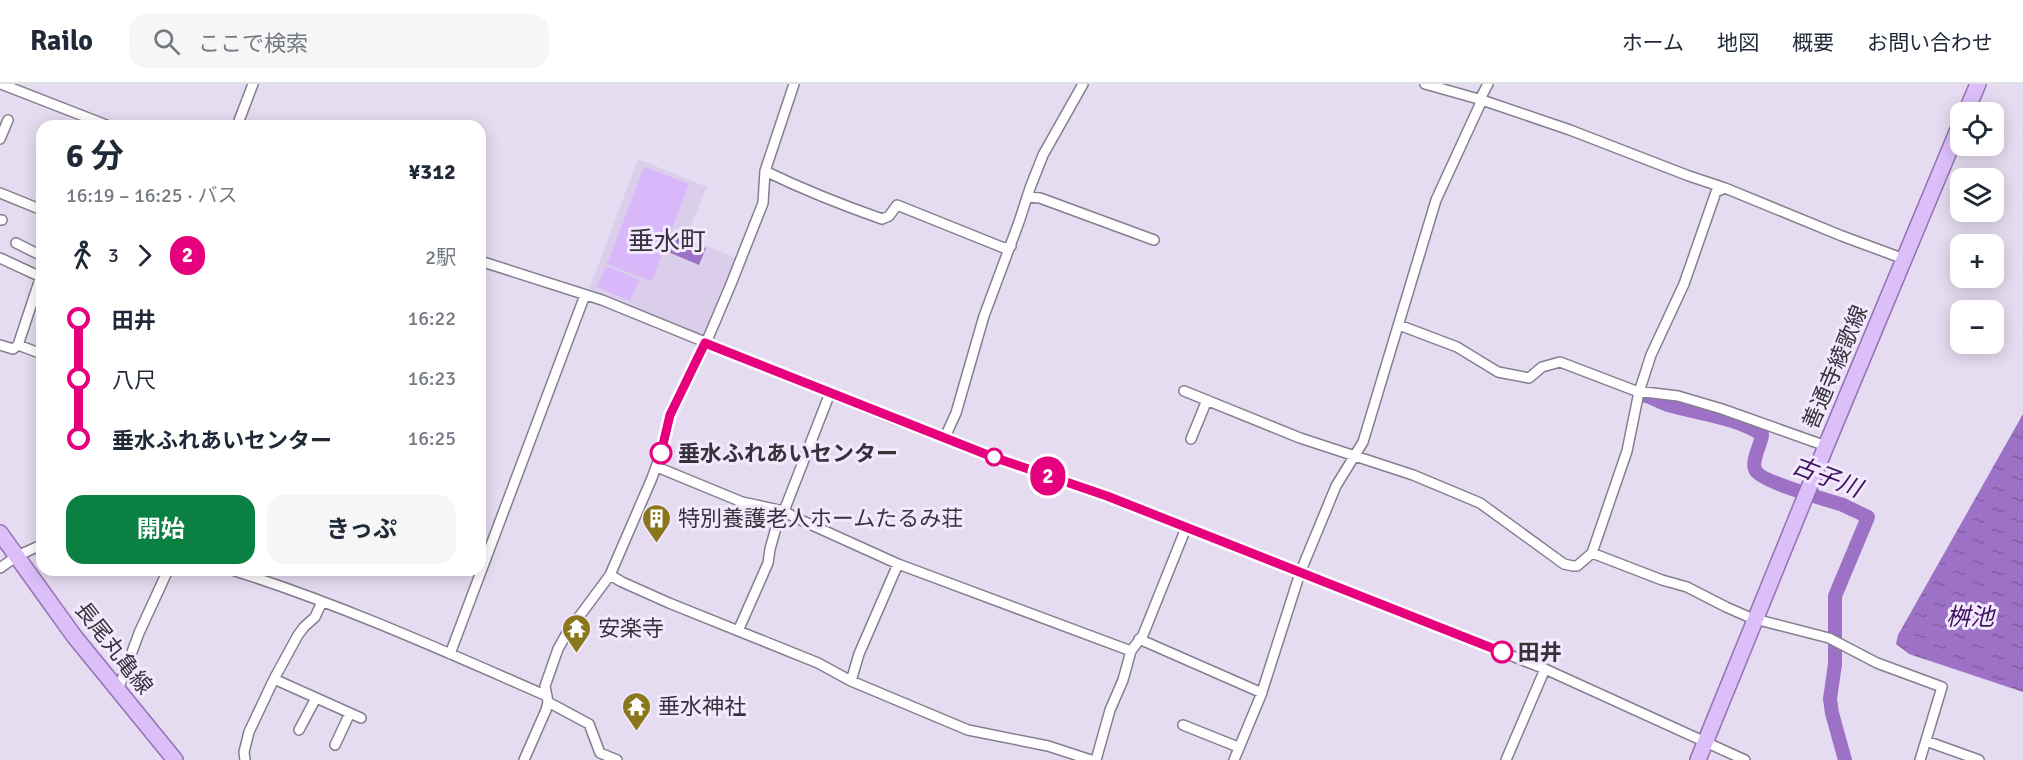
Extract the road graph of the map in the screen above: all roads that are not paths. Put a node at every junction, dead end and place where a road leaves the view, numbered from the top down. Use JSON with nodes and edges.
{"nodes":[{"id":1,"x":1,"y":84,"type":"edge"},
{"id":2,"x":253,"y":84,"type":"edge"},
{"id":3,"x":794,"y":84,"type":"edge"},
{"id":4,"x":1083,"y":84,"type":"edge"},
{"id":5,"x":1425,"y":84,"type":"edge"},
{"id":6,"x":1488,"y":84,"type":"edge"},
{"id":7,"x":1978,"y":84,"type":"edge"},
{"id":8,"x":1481,"y":100,"type":"junction"},
{"id":9,"x":1970,"y":102,"type":"edge"},
{"id":10,"x":8,"y":120,"type":"dead end"},
{"id":11,"x":91,"y":120,"type":"edge"},
{"id":12,"x":239,"y":120,"type":"edge"},
{"id":13,"x":0,"y":139,"type":"edge"},
{"id":14,"x":1950,"y":150,"type":"edge"},
{"id":15,"x":765,"y":171,"type":"junction"},
{"id":16,"x":1725,"y":188,"type":"junction"},
{"id":17,"x":0,"y":193,"type":"edge"},
{"id":18,"x":1028,"y":197,"type":"junction"},
{"id":19,"x":36,"y":208,"type":"edge"},
{"id":20,"x":1154,"y":240,"type":"dead end"},
{"id":21,"x":16,"y":243,"type":"dead end"},
{"id":22,"x":1011,"y":246,"type":"junction"},
{"id":23,"x":36,"y":253,"type":"edge"},
{"id":24,"x":0,"y":258,"type":"edge"},
{"id":25,"x":1905,"y":261,"type":"junction"},
{"id":26,"x":486,"y":263,"type":"edge"},
{"id":27,"x":36,"y":273,"type":"edge"},
{"id":28,"x":36,"y":290,"type":"edge"},
{"id":29,"x":585,"y":295,"type":"junction"},
{"id":30,"x":1399,"y":325,"type":"junction"},
{"id":31,"x":705,"y":343,"type":"junction"},
{"id":32,"x":0,"y":345,"type":"edge"},
{"id":33,"x":18,"y":345,"type":"junction"},
{"id":34,"x":36,"y":352,"type":"edge"},
{"id":35,"x":1184,"y":391,"type":"dead end"},
{"id":36,"x":1640,"y":392,"type":"junction"},
{"id":37,"x":830,"y":393,"type":"junction"},
{"id":38,"x":1206,"y":400,"type":"junction"},
{"id":39,"x":945,"y":436,"type":"junction"},
{"id":40,"x":1191,"y":439,"type":"dead end"},
{"id":41,"x":1826,"y":446,"type":"junction"},
{"id":42,"x":1355,"y":457,"type":"junction"},
{"id":43,"x":657,"y":467,"type":"junction"},
{"id":44,"x":783,"y":510,"type":"junction"},
{"id":45,"x":1186,"y":528,"type":"junction"},
{"id":46,"x":0,"y":533,"type":"edge"},
{"id":47,"x":36,"y":547,"type":"edge"},
{"id":48,"x":1592,"y":553,"type":"junction"},
{"id":49,"x":17,"y":556,"type":"junction"},
{"id":50,"x":486,"y":558,"type":"edge"},
{"id":51,"x":898,"y":564,"type":"junction"},
{"id":52,"x":0,"y":568,"type":"edge"},
{"id":53,"x":1300,"y":573,"type":"junction"},
{"id":54,"x":610,"y":575,"type":"junction"},
{"id":55,"x":165,"y":576,"type":"edge"},
{"id":56,"x":251,"y":576,"type":"edge"},
{"id":57,"x":479,"y":576,"type":"edge"},
{"id":58,"x":322,"y":602,"type":"junction"},
{"id":59,"x":1756,"y":619,"type":"junction"},
{"id":60,"x":738,"y":631,"type":"junction"},
{"id":61,"x":1139,"y":639,"type":"junction"},
{"id":62,"x":1131,"y":651,"type":"junction"},
{"id":63,"x":450,"y":654,"type":"junction"},
{"id":64,"x":1545,"y":669,"type":"junction"},
{"id":65,"x":274,"y":679,"type":"junction"},
{"id":66,"x":851,"y":681,"type":"junction"},
{"id":67,"x":118,"y":690,"type":"junction"},
{"id":68,"x":1262,"y":693,"type":"junction"},
{"id":69,"x":316,"y":698,"type":"junction"},
{"id":70,"x":547,"y":699,"type":"junction"},
{"id":71,"x":350,"y":713,"type":"junction"},
{"id":72,"x":361,"y":718,"type":"dead end"},
{"id":73,"x":1183,"y":725,"type":"dead end"},
{"id":74,"x":299,"y":730,"type":"dead end"},
{"id":75,"x":1926,"y":741,"type":"junction"},
{"id":76,"x":1705,"y":742,"type":"junction"},
{"id":77,"x":335,"y":745,"type":"dead end"},
{"id":78,"x":1239,"y":747,"type":"junction"},
{"id":79,"x":175,"y":760,"type":"edge"},
{"id":80,"x":245,"y":760,"type":"edge"},
{"id":81,"x":524,"y":760,"type":"edge"},
{"id":82,"x":617,"y":760,"type":"edge"},
{"id":83,"x":1091,"y":760,"type":"edge"},
{"id":84,"x":1095,"y":760,"type":"edge"},
{"id":85,"x":1234,"y":760,"type":"edge"},
{"id":86,"x":1506,"y":760,"type":"edge"},
{"id":87,"x":1698,"y":760,"type":"edge"},
{"id":88,"x":1745,"y":760,"type":"edge"},
{"id":89,"x":1920,"y":760,"type":"edge"},
{"id":90,"x":1979,"y":760,"type":"edge"}],
"edges":[{"from":1,"to":11,"type":"street"},
{"from":2,"to":12,"type":"street"},
{"from":3,"to":15,"type":"street"},
{"from":4,"to":18,"type":"street"},
{"from":5,"to":8,"type":"street"},
{"from":6,"to":8,"type":"street"},
{"from":7,"to":9,"type":"main road"},
{"from":8,"to":16,"type":"street"},
{"from":8,"to":30,"type":"street"},
{"from":10,"to":13,"type":"street"},
{"from":14,"to":25,"type":"main road","name":"善通寺綾歌線"},
{"from":15,"to":22,"type":"street"},
{"from":15,"to":31,"type":"street"},
{"from":16,"to":25,"type":"street"},
{"from":16,"to":36,"type":"street"},
{"from":17,"to":19,"type":"street"},
{"from":18,"to":20,"type":"street"},
{"from":18,"to":22,"type":"street"},
{"from":21,"to":23,"type":"street"},
{"from":22,"to":39,"type":"street"},
{"from":24,"to":27,"type":"street"},
{"from":25,"to":41,"type":"main road","name":"善通寺綾歌線"},
{"from":26,"to":29,"type":"street"},
{"from":28,"to":33,"type":"street"},
{"from":29,"to":31,"type":"street"},
{"from":29,"to":50,"type":"street"},
{"from":30,"to":36,"type":"street"},
{"from":30,"to":42,"type":"street"},
{"from":31,"to":37,"type":"street"},
{"from":31,"to":43,"type":"street"},
{"from":32,"to":33,"type":"street"},
{"from":33,"to":34,"type":"street"},
{"from":35,"to":38,"type":"street"},
{"from":36,"to":41,"type":"street"},
{"from":36,"to":48,"type":"street"},
{"from":37,"to":39,"type":"street"},
{"from":37,"to":44,"type":"street"},
{"from":38,"to":40,"type":"street"},
{"from":38,"to":42,"type":"street"},
{"from":39,"to":45,"type":"street"},
{"from":41,"to":59,"type":"main road","name":"善通寺綾歌線"},
{"from":42,"to":48,"type":"street"},
{"from":42,"to":53,"type":"street"},
{"from":43,"to":44,"type":"street"},
{"from":43,"to":54,"type":"street"},
{"from":44,"to":51,"type":"street"},
{"from":44,"to":60,"type":"street"},
{"from":45,"to":53,"type":"street"},
{"from":45,"to":61,"type":"street"},
{"from":46,"to":49,"type":"main road","name":"長尾丸亀線"},
{"from":47,"to":49,"type":"street"},
{"from":48,"to":59,"type":"street"},
{"from":49,"to":52,"type":"street"},
{"from":49,"to":67,"type":"main road","name":"長尾丸亀線"},
{"from":51,"to":62,"type":"street"},
{"from":51,"to":66,"type":"street"},
{"from":53,"to":64,"type":"street"},
{"from":53,"to":68,"type":"street"},
{"from":54,"to":60,"type":"street"},
{"from":54,"to":70,"type":"street"},
{"from":55,"to":67,"type":"street"},
{"from":56,"to":58,"type":"street"},
{"from":57,"to":63,"type":"street"},
{"from":58,"to":63,"type":"street"},
{"from":58,"to":65,"type":"street"},
{"from":59,"to":75,"type":"street"},
{"from":59,"to":76,"type":"main road","name":"善通寺綾歌線"},
{"from":60,"to":66,"type":"street"},
{"from":61,"to":62,"type":"street"},
{"from":61,"to":68,"type":"street"},
{"from":62,"to":84,"type":"street"},
{"from":63,"to":70,"type":"street"},
{"from":64,"to":76,"type":"street"},
{"from":64,"to":86,"type":"street"},
{"from":65,"to":69,"type":"street"},
{"from":65,"to":80,"type":"street"},
{"from":66,"to":83,"type":"street"},
{"from":67,"to":79,"type":"main road","name":"長尾丸亀線"},
{"from":68,"to":78,"type":"street"},
{"from":69,"to":71,"type":"street"},
{"from":69,"to":74,"type":"street"},
{"from":70,"to":81,"type":"street"},
{"from":70,"to":82,"type":"street"},
{"from":71,"to":72,"type":"street"},
{"from":71,"to":77,"type":"street"},
{"from":73,"to":78,"type":"street"},
{"from":75,"to":89,"type":"street"},
{"from":75,"to":90,"type":"street"},
{"from":76,"to":87,"type":"main road","name":"善通寺綾歌線"},
{"from":76,"to":88,"type":"street"},
{"from":78,"to":85,"type":"street"}]}
